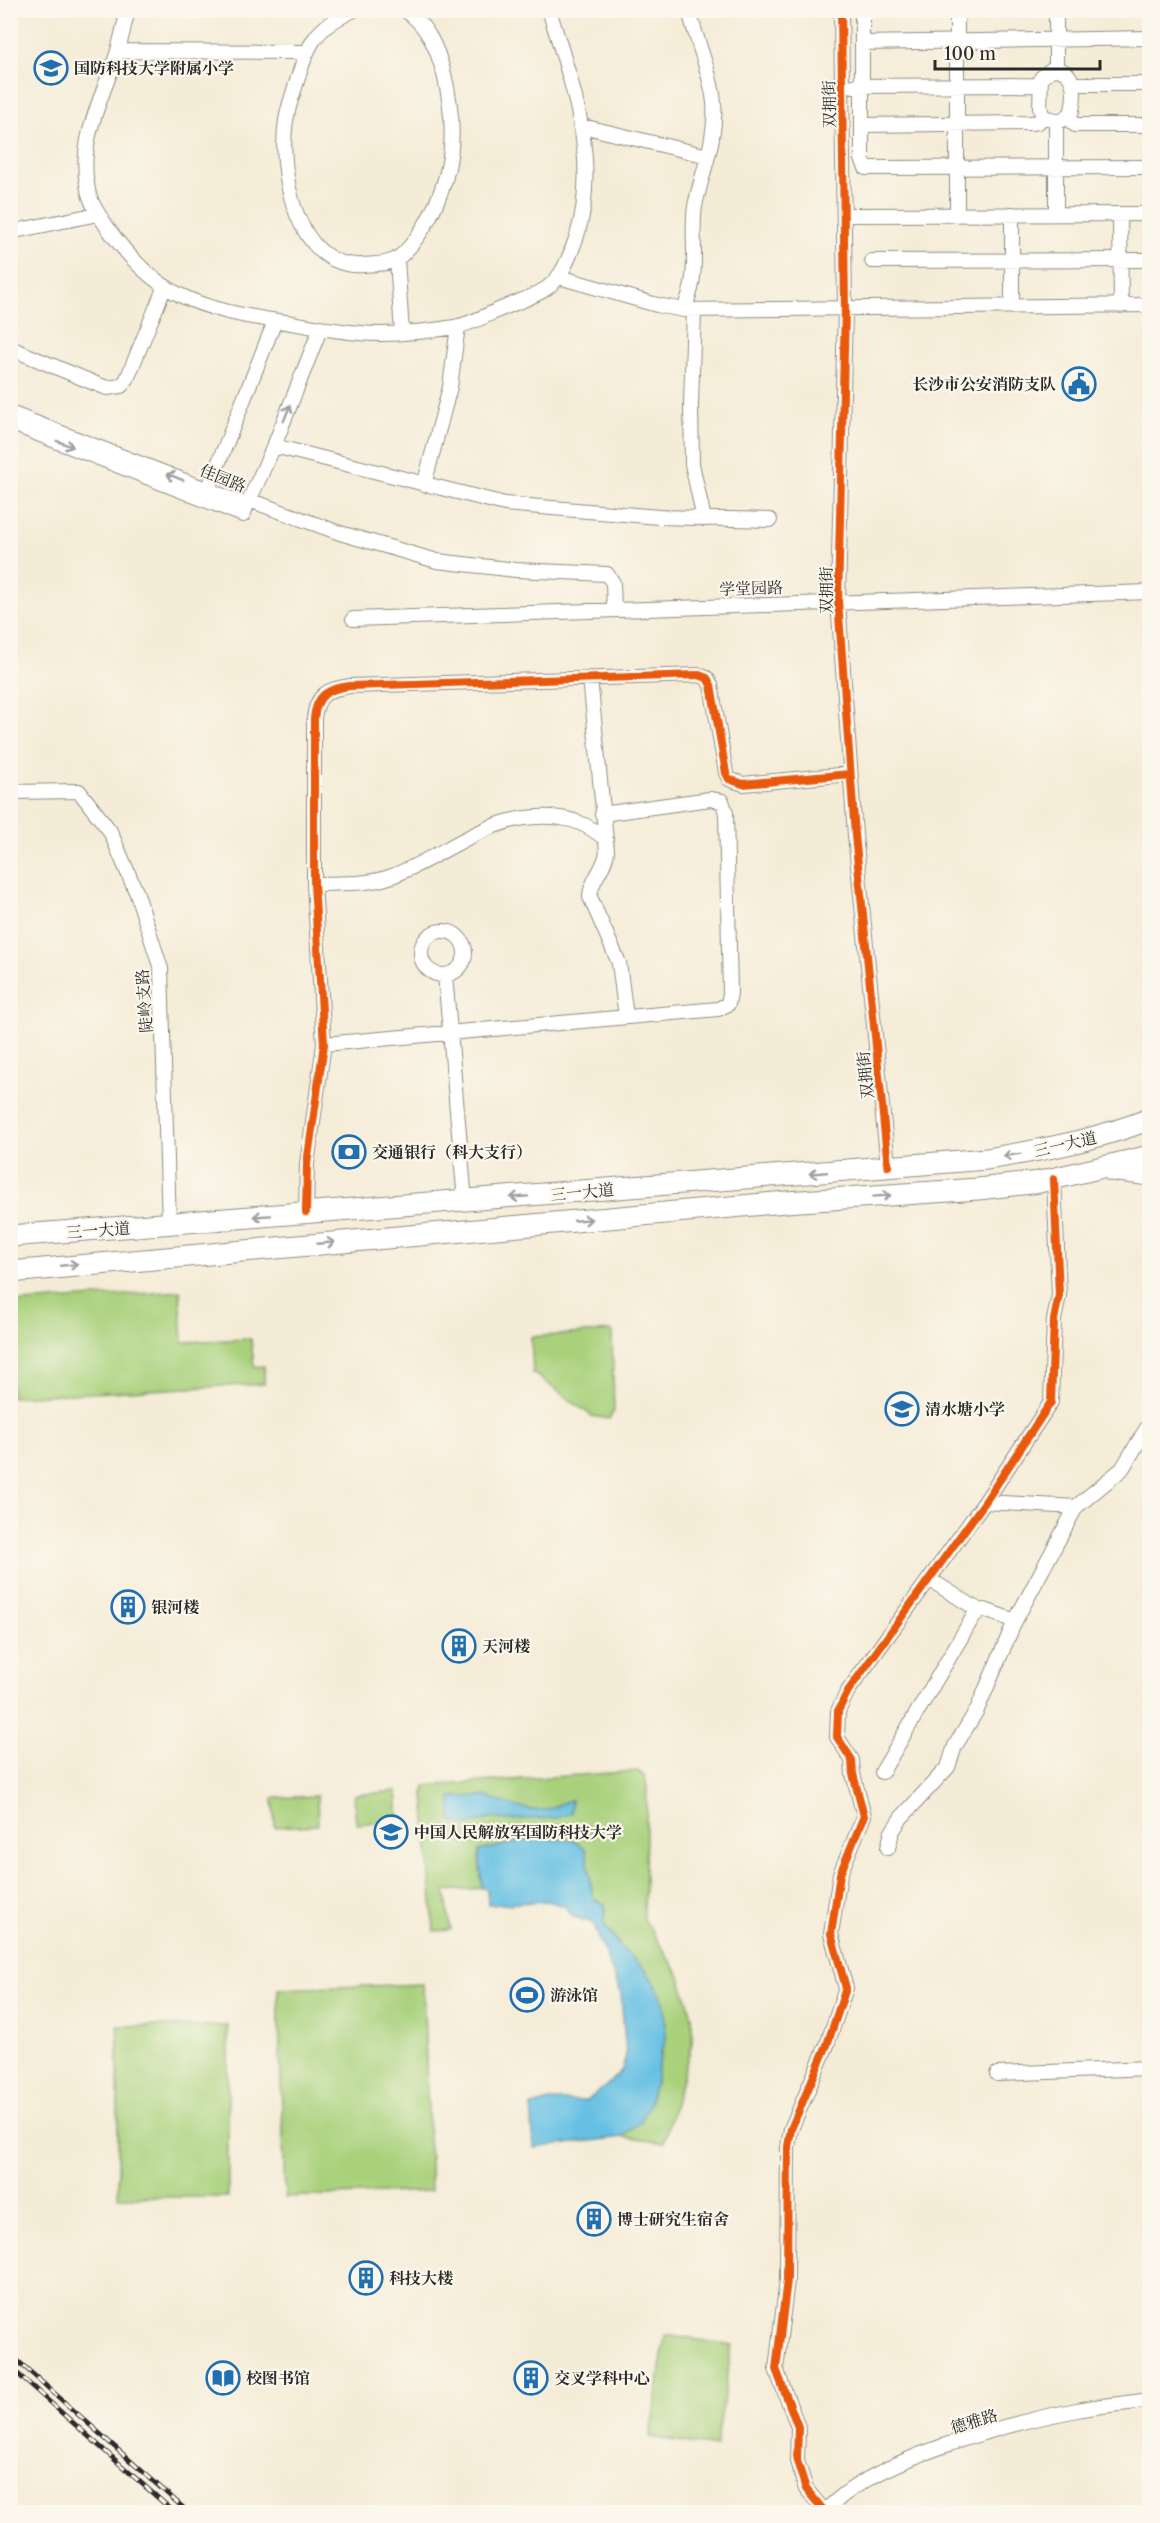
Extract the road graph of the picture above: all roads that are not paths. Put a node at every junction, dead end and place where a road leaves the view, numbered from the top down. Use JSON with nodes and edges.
{"nodes":[{"id":1,"x":128,"y":10,"type":"edge"},
{"id":2,"x":354,"y":10,"type":"edge"},
{"id":3,"x":405,"y":10,"type":"edge"},
{"id":4,"x":549,"y":10,"type":"edge"},
{"id":5,"x":689,"y":10,"type":"edge"},
{"id":6,"x":841,"y":10,"type":"edge"},
{"id":7,"x":862,"y":10,"type":"edge"},
{"id":8,"x":957,"y":10,"type":"edge"},
{"id":9,"x":1056,"y":10,"type":"edge"},
{"id":10,"x":1149,"y":38,"type":"edge"},
{"id":11,"x":1056,"y":40,"type":"junction"},
{"id":12,"x":957,"y":42,"type":"junction"},
{"id":13,"x":862,"y":43,"type":"junction"},
{"id":14,"x":118,"y":51,"type":"junction"},
{"id":15,"x":306,"y":52,"type":"junction"},
{"id":16,"x":1056,"y":68,"type":"junction"},
{"id":17,"x":1072,"y":84,"type":"junction"},
{"id":18,"x":1149,"y":84,"type":"edge"},
{"id":19,"x":957,"y":85,"type":"junction"},
{"id":20,"x":1040,"y":85,"type":"junction"},
{"id":21,"x":842,"y":86,"type":"junction"},
{"id":22,"x":861,"y":86,"type":"junction"},
{"id":23,"x":1056,"y":119,"type":"junction"},
{"id":24,"x":957,"y":124,"type":"junction"},
{"id":25,"x":862,"y":125,"type":"junction"},
{"id":26,"x":1149,"y":125,"type":"edge"},
{"id":27,"x":582,"y":126,"type":"junction"},
{"id":28,"x":708,"y":156,"type":"junction"},
{"id":29,"x":1149,"y":167,"type":"edge"},
{"id":30,"x":957,"y":168,"type":"junction"},
{"id":31,"x":1056,"y":169,"type":"junction"},
{"id":32,"x":98,"y":214,"type":"junction"},
{"id":33,"x":1012,"y":214,"type":"junction"},
{"id":34,"x":1056,"y":214,"type":"junction"},
{"id":35,"x":1120,"y":214,"type":"junction"},
{"id":36,"x":1149,"y":214,"type":"edge"},
{"id":37,"x":844,"y":215,"type":"junction"},
{"id":38,"x":957,"y":215,"type":"junction"},
{"id":39,"x":10,"y":232,"type":"edge"},
{"id":40,"x":396,"y":259,"type":"junction"},
{"id":41,"x":1149,"y":260,"type":"edge"},
{"id":42,"x":872,"y":261,"type":"dead end"},
{"id":43,"x":1012,"y":261,"type":"junction"},
{"id":44,"x":1120,"y":261,"type":"junction"},
{"id":45,"x":559,"y":277,"type":"junction"},
{"id":46,"x":165,"y":286,"type":"junction"},
{"id":47,"x":1149,"y":305,"type":"edge"},
{"id":48,"x":1121,"y":306,"type":"junction"},
{"id":49,"x":1012,"y":307,"type":"junction"},
{"id":50,"x":845,"y":309,"type":"junction"},
{"id":51,"x":689,"y":310,"type":"junction"},
{"id":52,"x":275,"y":321,"type":"junction"},
{"id":53,"x":458,"y":326,"type":"junction"},
{"id":54,"x":321,"y":327,"type":"junction"},
{"id":55,"x":402,"y":333,"type":"junction"},
{"id":56,"x":10,"y":348,"type":"edge"},
{"id":57,"x":10,"y":413,"type":"edge"},
{"id":58,"x":10,"y":423,"type":"edge"},
{"id":59,"x":274,"y":446,"type":"junction"},
{"id":60,"x":424,"y":485,"type":"junction"},
{"id":61,"x":206,"y":494,"type":"junction"},
{"id":62,"x":248,"y":502,"type":"junction"},
{"id":63,"x":704,"y":519,"type":"junction"},
{"id":64,"x":770,"y":520,"type":"dead end"},
{"id":65,"x":1149,"y":592,"type":"edge"},
{"id":66,"x":838,"y":601,"type":"junction"},
{"id":67,"x":614,"y":609,"type":"junction"},
{"id":68,"x":353,"y":619,"type":"dead end"},
{"id":69,"x":590,"y":678,"type":"junction"},
{"id":70,"x":850,"y":774,"type":"junction"},
{"id":71,"x":735,"y":783,"type":"junction"},
{"id":72,"x":10,"y":792,"type":"edge"},
{"id":73,"x":722,"y":801,"type":"junction"},
{"id":74,"x":602,"y":814,"type":"junction"},
{"id":75,"x":604,"y":838,"type":"junction"},
{"id":76,"x":315,"y":884,"type":"junction"},
{"id":77,"x":445,"y":975,"type":"dead end"},
{"id":78,"x":626,"y":1017,"type":"junction"},
{"id":79,"x":450,"y":1033,"type":"junction"},
{"id":80,"x":324,"y":1044,"type":"junction"},
{"id":81,"x":1149,"y":1119,"type":"edge"},
{"id":82,"x":1149,"y":1156,"type":"edge"},
{"id":83,"x":888,"y":1167,"type":"junction"},
{"id":84,"x":1099,"y":1169,"type":"junction"},
{"id":85,"x":1149,"y":1175,"type":"edge"},
{"id":86,"x":1054,"y":1179,"type":"junction"},
{"id":87,"x":465,"y":1201,"type":"junction"},
{"id":88,"x":306,"y":1212,"type":"junction"},
{"id":89,"x":169,"y":1224,"type":"junction"},
{"id":90,"x":10,"y":1236,"type":"edge"},
{"id":91,"x":10,"y":1272,"type":"edge"},
{"id":92,"x":1149,"y":1423,"type":"edge"},
{"id":93,"x":985,"y":1502,"type":"junction"},
{"id":94,"x":1076,"y":1507,"type":"junction"},
{"id":95,"x":928,"y":1580,"type":"junction"},
{"id":96,"x":980,"y":1611,"type":"junction"},
{"id":97,"x":1015,"y":1621,"type":"junction"},
{"id":98,"x":882,"y":1772,"type":"dead end"},
{"id":99,"x":888,"y":1848,"type":"dead end"},
{"id":100,"x":1149,"y":2068,"type":"edge"},
{"id":101,"x":997,"y":2073,"type":"dead end"},
{"id":102,"x":1149,"y":2400,"type":"edge"},
{"id":103,"x":1149,"y":2406,"type":"edge"},
{"id":104,"x":825,"y":2512,"type":"edge"},
{"id":105,"x":835,"y":2512,"type":"edge"}],
"edges":[{"from":1,"to":14,"type":"street"},
{"from":2,"to":15,"type":"street"},
{"from":3,"to":40,"type":"street"},
{"from":4,"to":27,"type":"street"},
{"from":5,"to":28,"type":"street"},
{"from":6,"to":21,"type":"street","name":"双拥街"},
{"from":7,"to":13,"type":"street"},
{"from":8,"to":12,"type":"street"},
{"from":9,"to":11,"type":"street"},
{"from":10,"to":11,"type":"street"},
{"from":11,"to":12,"type":"street"},
{"from":11,"to":16,"type":"street"},
{"from":12,"to":13,"type":"street"},
{"from":12,"to":19,"type":"street"},
{"from":13,"to":22,"type":"street"},
{"from":14,"to":15,"type":"street"},
{"from":14,"to":32,"type":"street"},
{"from":15,"to":40,"type":"street"},
{"from":16,"to":17,"type":"street"},
{"from":16,"to":20,"type":"street"},
{"from":17,"to":18,"type":"street"},
{"from":17,"to":23,"type":"street"},
{"from":19,"to":20,"type":"street"},
{"from":19,"to":22,"type":"street"},
{"from":19,"to":24,"type":"street"},
{"from":20,"to":23,"type":"street"},
{"from":21,"to":22,"type":"street"},
{"from":21,"to":37,"type":"street","name":"双拥街"},
{"from":22,"to":25,"type":"street"},
{"from":23,"to":24,"type":"street"},
{"from":23,"to":26,"type":"street"},
{"from":23,"to":31,"type":"street"},
{"from":24,"to":25,"type":"street"},
{"from":24,"to":30,"type":"street"},
{"from":25,"to":30,"type":"street"},
{"from":27,"to":28,"type":"street"},
{"from":27,"to":45,"type":"street"},
{"from":28,"to":51,"type":"street"},
{"from":29,"to":31,"type":"street"},
{"from":30,"to":31,"type":"street"},
{"from":30,"to":38,"type":"street"},
{"from":31,"to":34,"type":"street"},
{"from":32,"to":39,"type":"street"},
{"from":32,"to":46,"type":"street"},
{"from":33,"to":34,"type":"street"},
{"from":33,"to":38,"type":"street"},
{"from":33,"to":43,"type":"street"},
{"from":34,"to":35,"type":"street"},
{"from":35,"to":36,"type":"street"},
{"from":35,"to":44,"type":"street"},
{"from":37,"to":38,"type":"street"},
{"from":37,"to":50,"type":"street","name":"双拥街"},
{"from":40,"to":55,"type":"street"},
{"from":41,"to":44,"type":"street"},
{"from":42,"to":43,"type":"street"},
{"from":43,"to":44,"type":"street"},
{"from":43,"to":49,"type":"street"},
{"from":44,"to":48,"type":"street"},
{"from":45,"to":51,"type":"street"},
{"from":45,"to":53,"type":"street"},
{"from":46,"to":52,"type":"street"},
{"from":46,"to":56,"type":"street"},
{"from":47,"to":48,"type":"street"},
{"from":48,"to":49,"type":"street"},
{"from":49,"to":50,"type":"street"},
{"from":50,"to":51,"type":"street"},
{"from":50,"to":66,"type":"street","name":"双拥街"},
{"from":51,"to":63,"type":"street"},
{"from":52,"to":54,"type":"street"},
{"from":52,"to":61,"type":"street"},
{"from":53,"to":55,"type":"street"},
{"from":53,"to":60,"type":"street"},
{"from":54,"to":55,"type":"street"},
{"from":59,"to":54,"type":"street","one_way":true},
{"from":61,"to":57,"type":"street","name":"佳园路","one_way":true},
{"from":58,"to":61,"type":"street","name":"佳园路","one_way":true},
{"from":59,"to":60,"type":"street"},
{"from":59,"to":62,"type":"street"},
{"from":60,"to":63,"type":"street"},
{"from":61,"to":62,"type":"street","name":"佳园路"},
{"from":62,"to":67,"type":"street","name":"佳园路"},
{"from":63,"to":64,"type":"street"},
{"from":65,"to":66,"type":"street","name":"学堂园路"},
{"from":66,"to":67,"type":"street","name":"学堂园路"},
{"from":66,"to":70,"type":"street","name":"双拥街"},
{"from":67,"to":68,"type":"street","name":"学堂园路"},
{"from":69,"to":71,"type":"street"},
{"from":69,"to":74,"type":"street"},
{"from":69,"to":76,"type":"street"},
{"from":70,"to":71,"type":"street"},
{"from":70,"to":83,"type":"street","name":"双拥街"},
{"from":71,"to":73,"type":"street"},
{"from":72,"to":89,"type":"street","name":"陡岭支路"},
{"from":73,"to":74,"type":"street"},
{"from":73,"to":78,"type":"street"},
{"from":74,"to":75,"type":"street"},
{"from":75,"to":76,"type":"street"},
{"from":75,"to":78,"type":"street"},
{"from":76,"to":80,"type":"street"},
{"from":77,"to":79,"type":"street"},
{"from":78,"to":79,"type":"street"},
{"from":79,"to":80,"type":"street"},
{"from":79,"to":87,"type":"street"},
{"from":80,"to":88,"type":"street"},
{"from":81,"to":83,"type":"highway","name":"三一大道","one_way":true},
{"from":82,"to":84,"type":"highway","name":"三一大道"},
{"from":83,"to":87,"type":"highway","name":"三一大道","one_way":true},
{"from":84,"to":85,"type":"highway"},
{"from":84,"to":86,"type":"highway","name":"三一大道"},
{"from":91,"to":86,"type":"highway","name":"三一大道","one_way":true},
{"from":86,"to":93,"type":"street"},
{"from":87,"to":88,"type":"highway","name":"三一大道"},
{"from":88,"to":89,"type":"highway","name":"三一大道","one_way":true},
{"from":89,"to":90,"type":"highway","name":"三一大道"},
{"from":92,"to":94,"type":"street"},
{"from":93,"to":94,"type":"street"},
{"from":93,"to":95,"type":"street"},
{"from":94,"to":97,"type":"street"},
{"from":95,"to":96,"type":"street"},
{"from":95,"to":104,"type":"street"},
{"from":96,"to":97,"type":"street"},
{"from":96,"to":98,"type":"street"},
{"from":97,"to":99,"type":"street"},
{"from":100,"to":101,"type":"street"},
{"from":102,"to":104,"type":"street","name":"德雅路"},
{"from":103,"to":105,"type":"street","name":"德雅路"}]}
